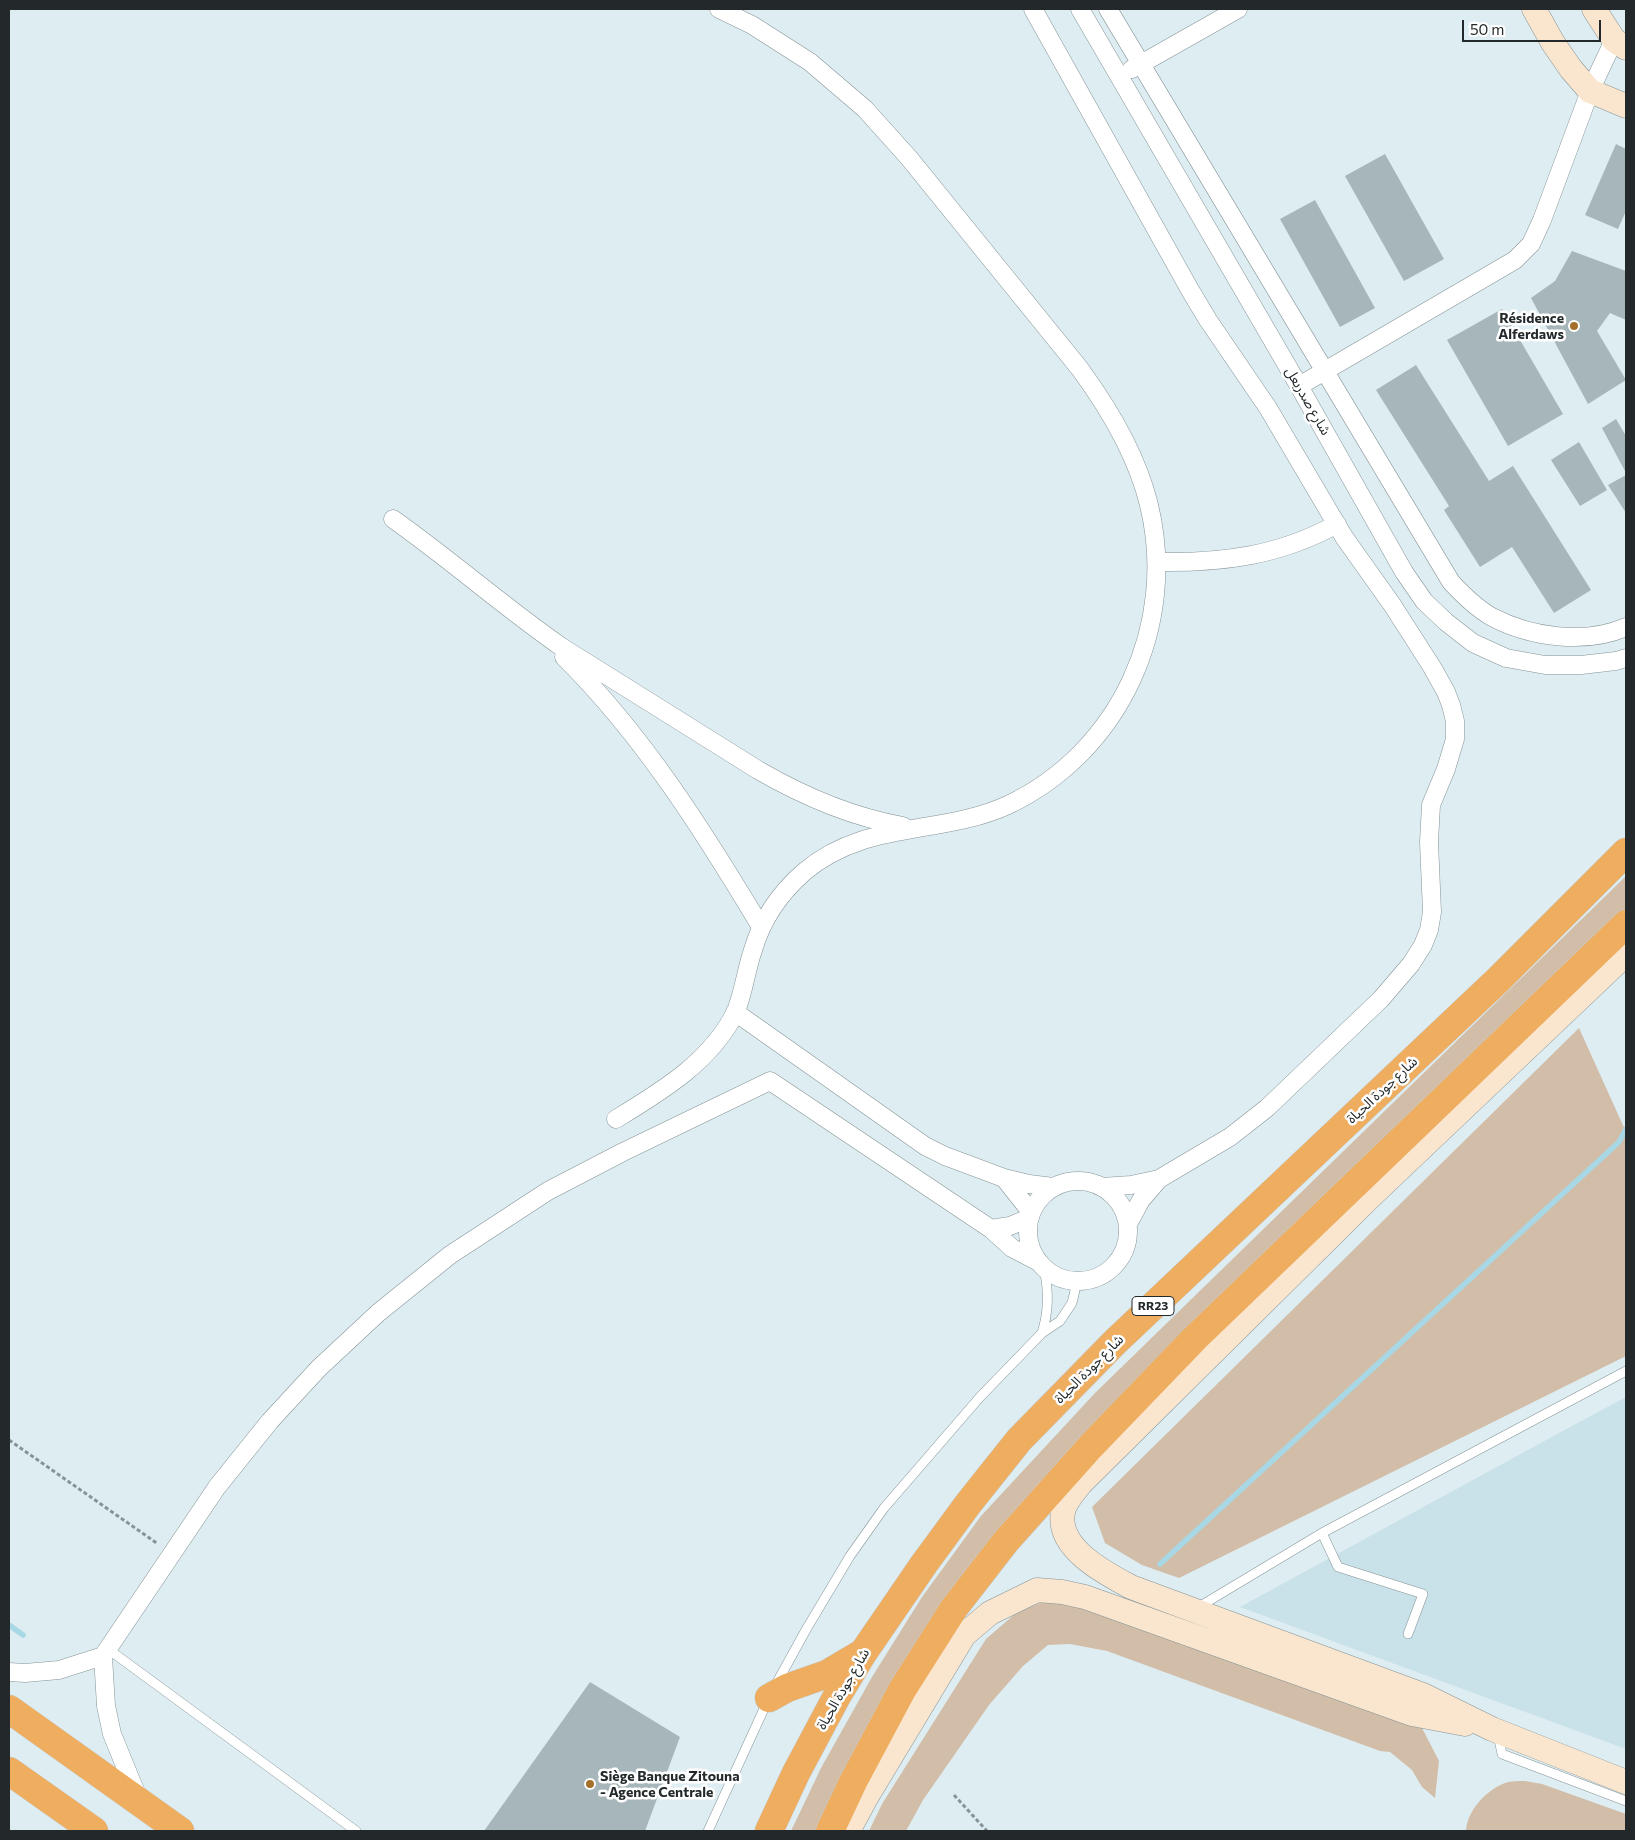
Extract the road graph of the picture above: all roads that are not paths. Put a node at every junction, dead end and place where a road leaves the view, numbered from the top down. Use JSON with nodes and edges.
{"nodes":[{"id":1,"x":718,"y":9,"type":"edge"},
{"id":2,"x":1033,"y":9,"type":"edge"},
{"id":3,"x":1080,"y":9,"type":"edge"},
{"id":4,"x":1108,"y":9,"type":"edge"},
{"id":5,"x":1238,"y":9,"type":"edge"},
{"id":6,"x":1534,"y":9,"type":"edge"},
{"id":7,"x":1594,"y":9,"type":"edge"},
{"id":8,"x":747,"y":14,"type":"edge"},
{"id":9,"x":1620,"y":44,"type":"edge"},
{"id":10,"x":1140,"y":64,"type":"junction"},
{"id":11,"x":1120,"y":75,"type":"junction"},
{"id":12,"x":1590,"y":91,"type":"junction"},
{"id":13,"x":1626,"y":106,"type":"edge"},
{"id":14,"x":1324,"y":371,"type":"junction"},
{"id":15,"x":1299,"y":386,"type":"junction"},
{"id":16,"x":393,"y":519,"type":"dead end"},
{"id":17,"x":1337,"y":524,"type":"junction"},
{"id":18,"x":1157,"y":562,"type":"junction"},
{"id":19,"x":1626,"y":627,"type":"edge"},
{"id":20,"x":536,"y":629,"type":"junction"},
{"id":21,"x":1626,"y":658,"type":"edge"},
{"id":22,"x":635,"y":694,"type":"junction"},
{"id":23,"x":616,"y":714,"type":"junction"},
{"id":24,"x":916,"y":828,"type":"junction"},
{"id":25,"x":1626,"y":852,"type":"edge"},
{"id":26,"x":1626,"y":924,"type":"edge"},
{"id":27,"x":761,"y":927,"type":"junction"},
{"id":28,"x":1626,"y":954,"type":"edge"},
{"id":29,"x":735,"y":1012,"type":"junction"},
{"id":30,"x":616,"y":1119,"type":"dead end"},
{"id":31,"x":1004,"y":1178,"type":"junction"},
{"id":32,"x":1159,"y":1180,"type":"junction"},
{"id":33,"x":1053,"y":1187,"type":"junction"},
{"id":34,"x":1102,"y":1188,"type":"junction"},
{"id":35,"x":1030,"y":1215,"type":"junction"},
{"id":36,"x":1128,"y":1224,"type":"junction"},
{"id":37,"x":991,"y":1230,"type":"junction"},
{"id":38,"x":1040,"y":1265,"type":"junction"},
{"id":39,"x":1078,"y":1282,"type":"junction"},
{"id":40,"x":1042,"y":1333,"type":"junction"},
{"id":41,"x":1626,"y":1371,"type":"edge"},
{"id":42,"x":1322,"y":1534,"type":"junction"},
{"id":43,"x":1191,"y":1622,"type":"junction"},
{"id":44,"x":1408,"y":1634,"type":"dead end"},
{"id":45,"x":106,"y":1652,"type":"junction"},
{"id":46,"x":863,"y":1654,"type":"junction"},
{"id":47,"x":9,"y":1672,"type":"edge"},
{"id":48,"x":769,"y":1698,"type":"junction"},
{"id":49,"x":9,"y":1709,"type":"edge"},
{"id":50,"x":1494,"y":1730,"type":"junction"},
{"id":51,"x":9,"y":1771,"type":"edge"},
{"id":52,"x":1626,"y":1782,"type":"edge"},
{"id":53,"x":1626,"y":1801,"type":"edge"},
{"id":54,"x":141,"y":1802,"type":"junction"},
{"id":55,"x":94,"y":1831,"type":"edge"},
{"id":56,"x":180,"y":1831,"type":"edge"},
{"id":57,"x":356,"y":1831,"type":"edge"},
{"id":58,"x":708,"y":1831,"type":"edge"},
{"id":59,"x":769,"y":1831,"type":"edge"},
{"id":60,"x":830,"y":1831,"type":"edge"},
{"id":61,"x":848,"y":1831,"type":"edge"}],
"edges":[{"from":1,"to":8,"type":"street"},
{"from":2,"to":17,"type":"street"},
{"from":3,"to":11,"type":"street","name":"شارع صدربعل"},
{"from":4,"to":10,"type":"street","name":"شارع صدربعل"},
{"from":5,"to":10,"type":"street"},
{"from":6,"to":12,"type":"street"},
{"from":7,"to":9,"type":"street"},
{"from":8,"to":18,"type":"street"},
{"from":9,"to":12,"type":"street"},
{"from":10,"to":11,"type":"street"},
{"from":10,"to":14,"type":"street","name":"شارع صدربعل"},
{"from":11,"to":15,"type":"street","name":"شارع صدربعل"},
{"from":12,"to":13,"type":"street"},
{"from":12,"to":14,"type":"street"},
{"from":14,"to":15,"type":"street"},
{"from":14,"to":19,"type":"street","name":"شارع صدربعل"},
{"from":15,"to":21,"type":"street","name":"شارع صدربعل"},
{"from":16,"to":20,"type":"street"},
{"from":17,"to":18,"type":"street"},
{"from":17,"to":32,"type":"street"},
{"from":18,"to":24,"type":"street"},
{"from":20,"to":22,"type":"street"},
{"from":20,"to":23,"type":"street"},
{"from":22,"to":23,"type":"street"},
{"from":22,"to":24,"type":"street"},
{"from":23,"to":27,"type":"street"},
{"from":24,"to":27,"type":"street"},
{"from":25,"to":46,"type":"highway","name":"شارع جودة الحياة","number":"RR23"},
{"from":26,"to":60,"type":"highway"},
{"from":27,"to":29,"type":"street"},
{"from":28,"to":43,"type":"street"},
{"from":29,"to":30,"type":"street"},
{"from":29,"to":31,"type":"street"},
{"from":31,"to":33,"type":"street"},
{"from":31,"to":35,"type":"street"},
{"from":32,"to":34,"type":"street"},
{"from":32,"to":36,"type":"street"},
{"from":33,"to":34,"type":"street"},
{"from":33,"to":35,"type":"street"},
{"from":34,"to":36,"type":"street"},
{"from":35,"to":37,"type":"street"},
{"from":35,"to":38,"type":"street"},
{"from":36,"to":39,"type":"street"},
{"from":37,"to":38,"type":"street"},
{"from":37,"to":45,"type":"street"},
{"from":38,"to":39,"type":"street"},
{"from":38,"to":40,"type":"lane"},
{"from":39,"to":40,"type":"lane"},
{"from":40,"to":48,"type":"lane"},
{"from":41,"to":42,"type":"lane"},
{"from":42,"to":43,"type":"lane"},
{"from":42,"to":44,"type":"lane"},
{"from":43,"to":50,"type":"street"},
{"from":43,"to":61,"type":"street"},
{"from":45,"to":47,"type":"street"},
{"from":45,"to":54,"type":"street"},
{"from":45,"to":57,"type":"lane"},
{"from":46,"to":48,"type":"highway"},
{"from":46,"to":59,"type":"highway","name":"شارع جودة الحياة","number":"RR23"},
{"from":48,"to":58,"type":"lane"},
{"from":49,"to":54,"type":"highway"},
{"from":50,"to":52,"type":"street"},
{"from":50,"to":53,"type":"lane"},
{"from":51,"to":55,"type":"highway"},
{"from":54,"to":56,"type":"highway"}]}
